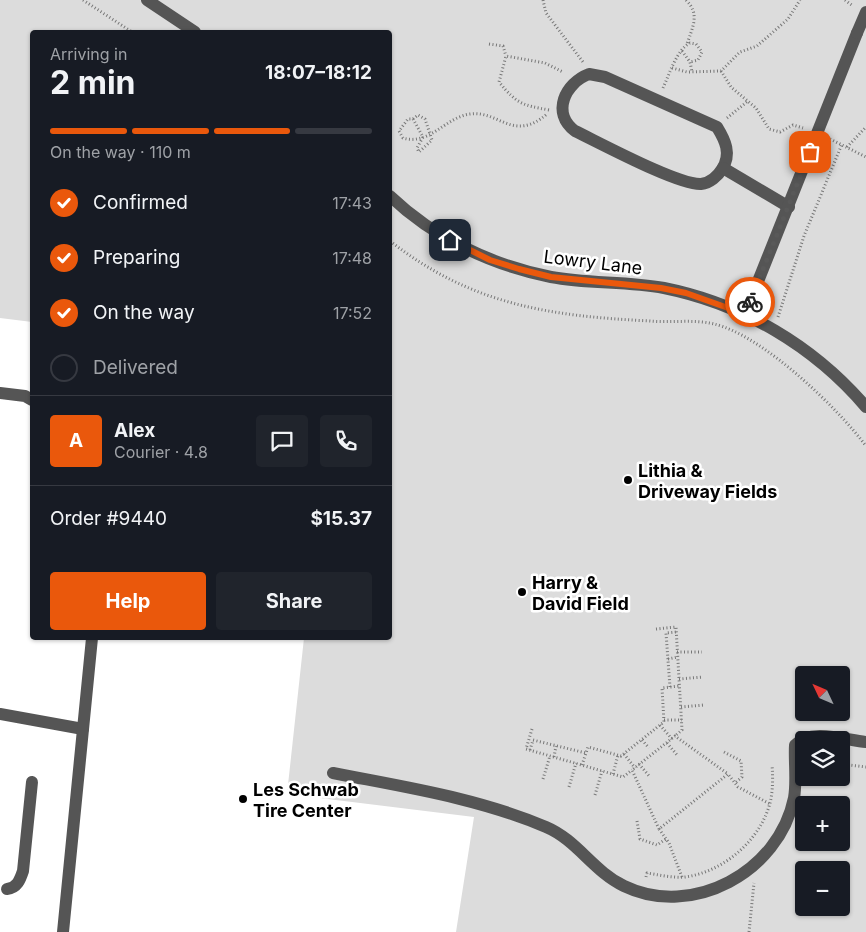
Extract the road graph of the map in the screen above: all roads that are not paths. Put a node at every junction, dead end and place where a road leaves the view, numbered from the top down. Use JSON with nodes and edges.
{"nodes":[{"id":1,"x":147,"y":0,"type":"edge"},
{"id":2,"x":866,"y":12,"type":"edge"},
{"id":3,"x":192,"y":30,"type":"edge"},
{"id":4,"x":723,"y":168,"type":"junction"},
{"id":5,"x":392,"y":198,"type":"edge"},
{"id":6,"x":789,"y":207,"type":"junction"},
{"id":7,"x":745,"y":314,"type":"junction"},
{"id":8,"x":0,"y":393,"type":"edge"},
{"id":9,"x":30,"y":399,"type":"edge"},
{"id":10,"x":866,"y":407,"type":"edge"},
{"id":11,"x":92,"y":640,"type":"edge"},
{"id":12,"x":0,"y":714,"type":"edge"},
{"id":13,"x":83,"y":729,"type":"junction"},
{"id":14,"x":866,"y":742,"type":"edge"},
{"id":15,"x":333,"y":773,"type":"dead end"},
{"id":16,"x":32,"y":782,"type":"dead end"},
{"id":17,"x":7,"y":889,"type":"dead end"},
{"id":18,"x":63,"y":932,"type":"edge"}],
"edges":[{"from":1,"to":3,"type":"street"},
{"from":2,"to":6,"type":"street","bridge":true},
{"from":4,"to":4,"type":"street"},
{"from":4,"to":6,"type":"street"},
{"from":5,"to":7,"type":"street","name":"Lowry Lane"},
{"from":6,"to":7,"type":"street"},
{"from":7,"to":10,"type":"street","name":"Lowry Lane"},
{"from":8,"to":9,"type":"street"},
{"from":11,"to":13,"type":"street"},
{"from":12,"to":13,"type":"street"},
{"from":13,"to":18,"type":"street"},
{"from":14,"to":15,"type":"street"},
{"from":16,"to":17,"type":"street"}]}
